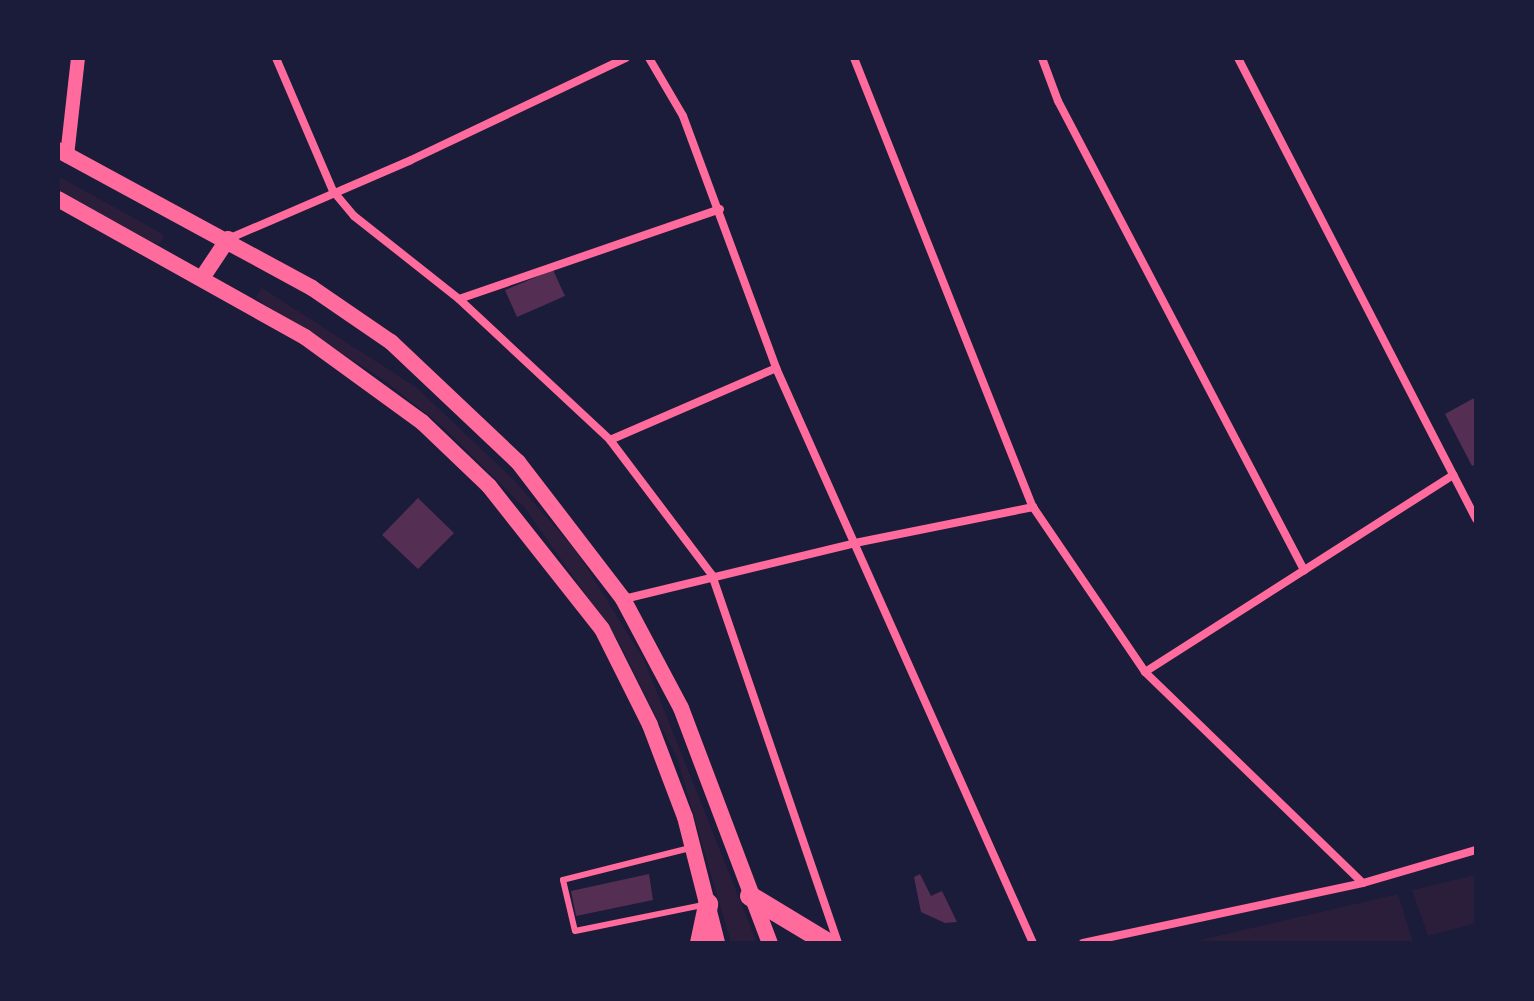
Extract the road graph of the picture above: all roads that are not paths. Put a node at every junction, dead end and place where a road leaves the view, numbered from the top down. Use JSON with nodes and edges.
{"nodes":[{"id":1,"x":78,"y":58,"type":"edge"},
{"id":2,"x":276,"y":58,"type":"edge"},
{"id":3,"x":626,"y":58,"type":"edge"},
{"id":4,"x":649,"y":58,"type":"edge"},
{"id":5,"x":854,"y":58,"type":"edge"},
{"id":6,"x":1042,"y":58,"type":"edge"},
{"id":7,"x":1238,"y":58,"type":"edge"},
{"id":8,"x":62,"y":153,"type":"edge"},
{"id":9,"x":333,"y":191,"type":"junction"},
{"id":10,"x":58,"y":199,"type":"edge"},
{"id":11,"x":720,"y":209,"type":"junction"},
{"id":12,"x":228,"y":239,"type":"junction"},
{"id":13,"x":202,"y":278,"type":"junction"},
{"id":14,"x":459,"y":299,"type":"junction"},
{"id":15,"x":776,"y":368,"type":"junction"},
{"id":16,"x":610,"y":440,"type":"junction"},
{"id":17,"x":1453,"y":475,"type":"junction"},
{"id":18,"x":1033,"y":507,"type":"junction"},
{"id":19,"x":1476,"y":519,"type":"edge"},
{"id":20,"x":855,"y":543,"type":"junction"},
{"id":21,"x":1304,"y":570,"type":"junction"},
{"id":22,"x":712,"y":575,"type":"junction"},
{"id":23,"x":623,"y":599,"type":"junction"},
{"id":24,"x":1145,"y":672,"type":"junction"},
{"id":25,"x":694,"y":848,"type":"junction"},
{"id":26,"x":1476,"y":850,"type":"edge"},
{"id":27,"x":1363,"y":883,"type":"junction"},
{"id":28,"x":750,"y":896,"type":"junction"},
{"id":29,"x":708,"y":904,"type":"junction"},
{"id":30,"x":700,"y":943,"type":"edge"},
{"id":31,"x":717,"y":943,"type":"edge"},
{"id":32,"x":770,"y":943,"type":"edge"},
{"id":33,"x":828,"y":943,"type":"edge"},
{"id":34,"x":838,"y":943,"type":"edge"},
{"id":35,"x":1033,"y":943,"type":"edge"},
{"id":36,"x":1083,"y":943,"type":"edge"}],
"edges":[{"from":1,"to":8,"type":"street"},
{"from":2,"to":9,"type":"street"},
{"from":3,"to":9,"type":"street"},
{"from":4,"to":11,"type":"street"},
{"from":5,"to":18,"type":"street"},
{"from":6,"to":21,"type":"street"},
{"from":7,"to":17,"type":"street"},
{"from":8,"to":12,"type":"main road"},
{"from":9,"to":12,"type":"street"},
{"from":9,"to":14,"type":"street"},
{"from":10,"to":13,"type":"main road"},
{"from":11,"to":14,"type":"street"},
{"from":11,"to":15,"type":"street"},
{"from":12,"to":13,"type":"main road"},
{"from":12,"to":23,"type":"main road"},
{"from":13,"to":25,"type":"main road"},
{"from":14,"to":16,"type":"street"},
{"from":15,"to":16,"type":"street"},
{"from":15,"to":20,"type":"street"},
{"from":16,"to":22,"type":"street"},
{"from":17,"to":19,"type":"street"},
{"from":17,"to":21,"type":"street"},
{"from":18,"to":20,"type":"street"},
{"from":18,"to":24,"type":"street"},
{"from":20,"to":22,"type":"street"},
{"from":20,"to":35,"type":"street"},
{"from":21,"to":24,"type":"street"},
{"from":22,"to":23,"type":"street"},
{"from":22,"to":34,"type":"street"},
{"from":23,"to":28,"type":"main road"},
{"from":24,"to":27,"type":"street"},
{"from":25,"to":29,"type":"main road"},
{"from":25,"to":29,"type":"lane"},
{"from":26,"to":27,"type":"street"},
{"from":27,"to":36,"type":"street"},
{"from":28,"to":32,"type":"main road"},
{"from":28,"to":33,"type":"highway"},
{"from":29,"to":30,"type":"highway"},
{"from":29,"to":31,"type":"main road"}]}
